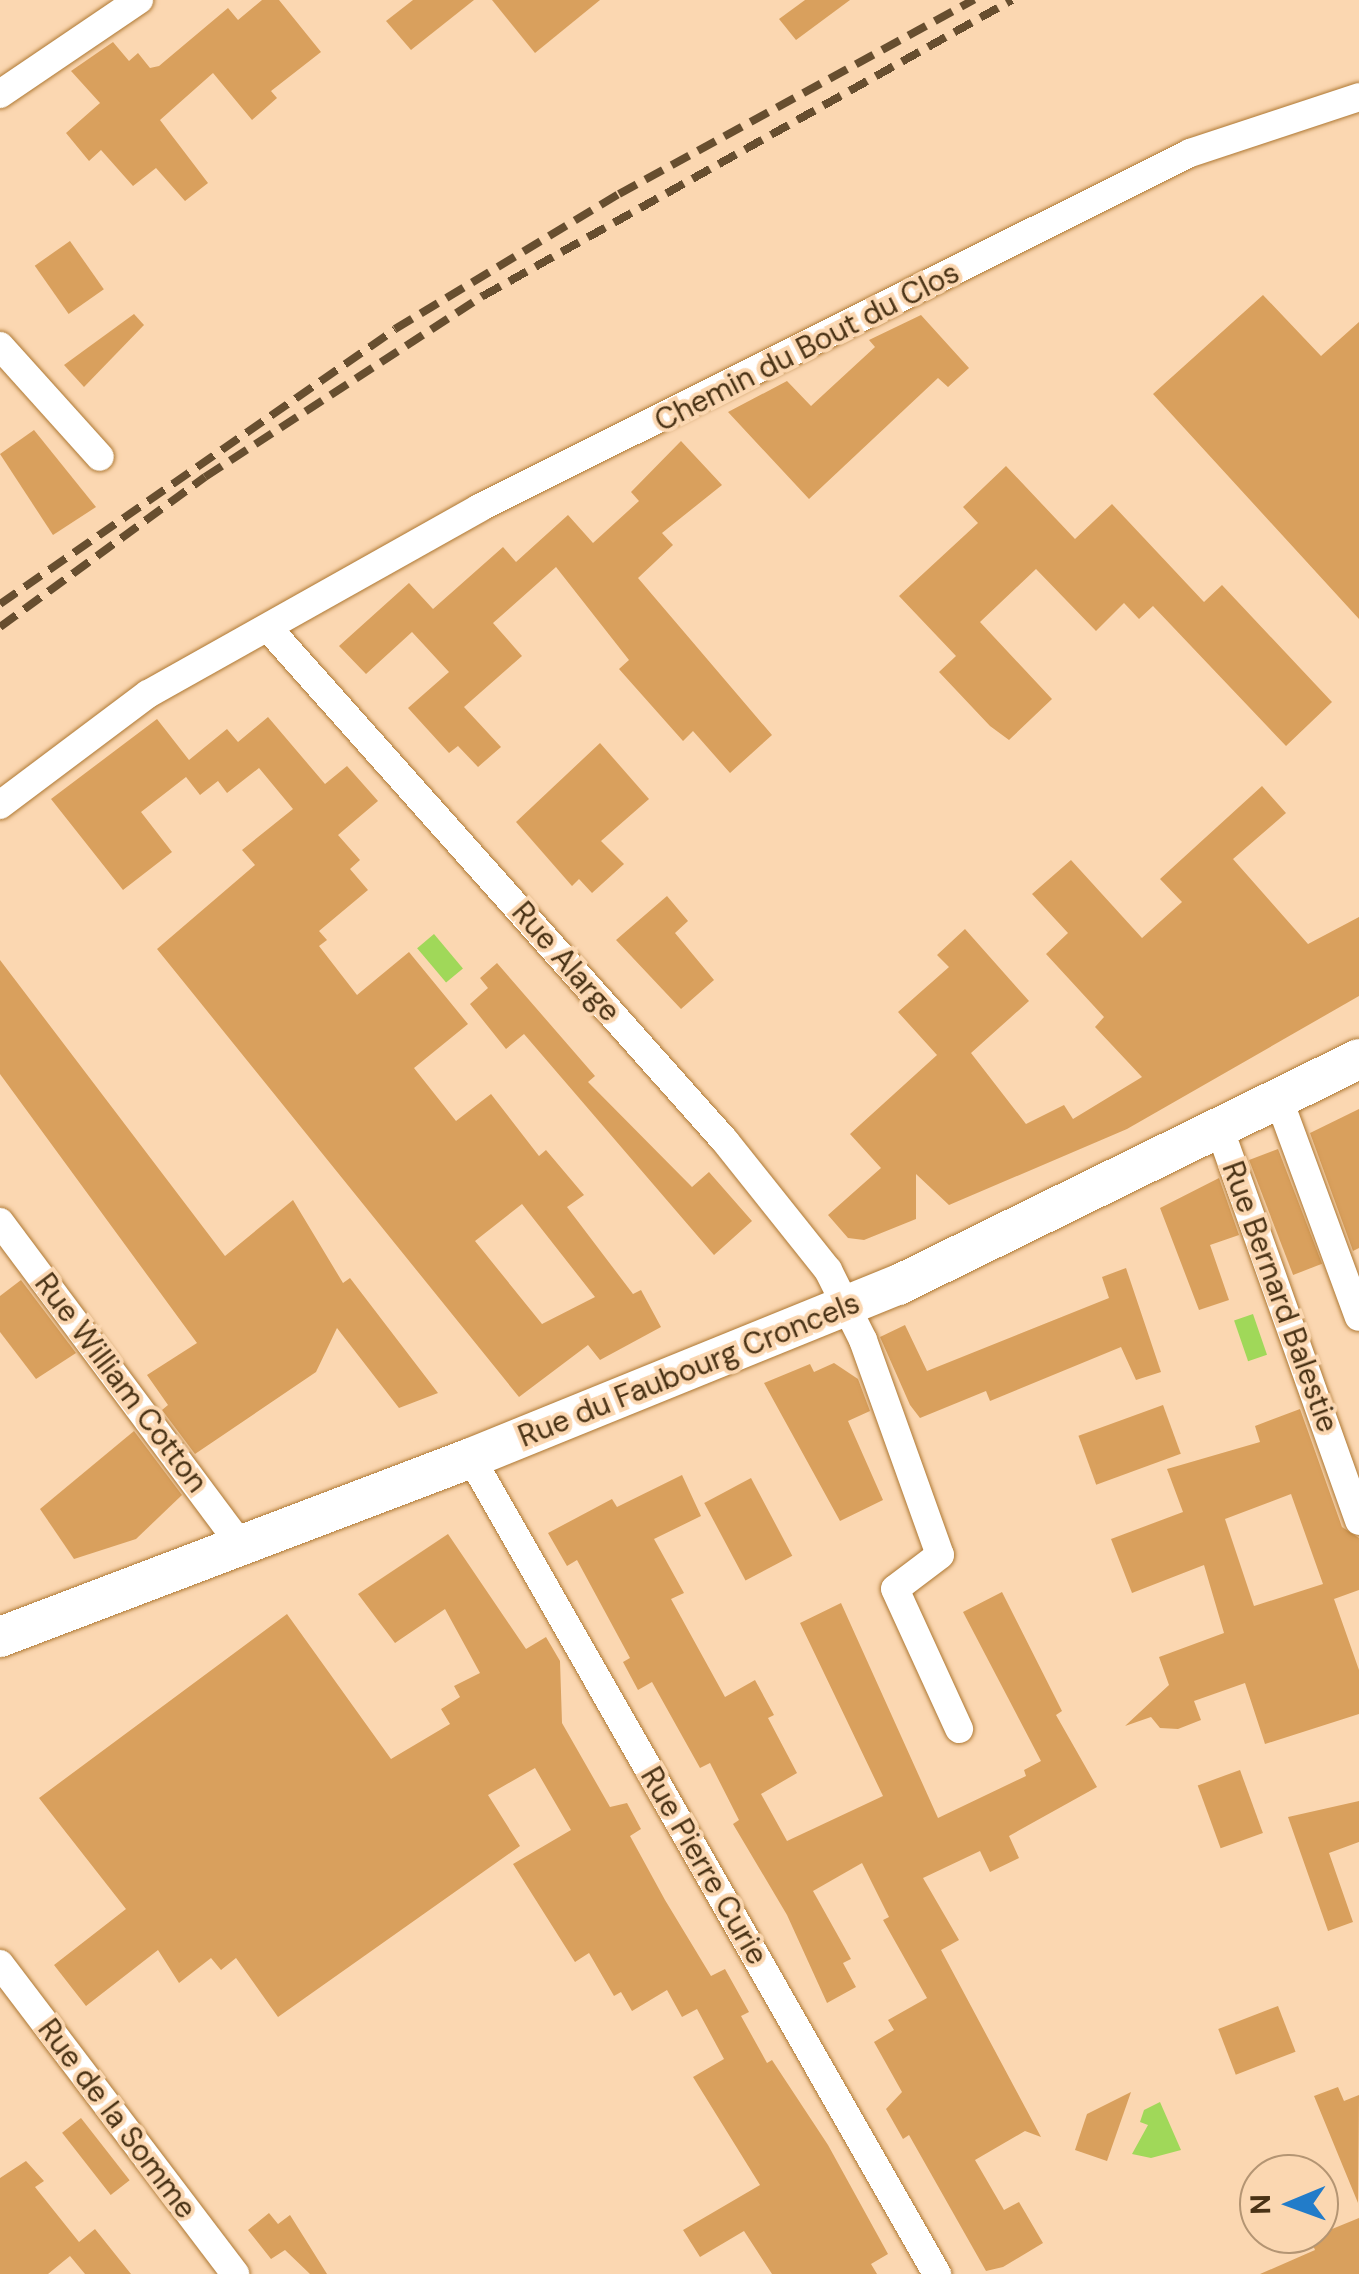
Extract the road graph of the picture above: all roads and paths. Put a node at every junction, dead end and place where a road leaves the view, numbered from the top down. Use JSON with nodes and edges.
{"nodes":[{"id":1,"x":139,"y":0,"type":"edge"},
{"id":2,"x":0,"y":94,"type":"edge"},
{"id":3,"x":1359,"y":96,"type":"edge"},
{"id":4,"x":0,"y":346,"type":"edge"},
{"id":5,"x":100,"y":456,"type":"dead end"},
{"id":6,"x":269,"y":630,"type":"junction"},
{"id":7,"x":0,"y":805,"type":"edge"},
{"id":8,"x":1359,"y":1060,"type":"edge"},
{"id":9,"x":1280,"y":1100,"type":"junction"},
{"id":10,"x":1220,"y":1130,"type":"junction"},
{"id":11,"x":0,"y":1222,"type":"edge"},
{"id":12,"x":849,"y":1305,"type":"junction"},
{"id":13,"x":1359,"y":1316,"type":"edge"},
{"id":14,"x":471,"y":1458,"type":"junction"},
{"id":15,"x":1359,"y":1522,"type":"edge"},
{"id":16,"x":241,"y":1545,"type":"junction"},
{"id":17,"x":0,"y":1636,"type":"edge"},
{"id":18,"x":959,"y":1729,"type":"dead end"},
{"id":19,"x":0,"y":1964,"type":"edge"},
{"id":20,"x":235,"y":2274,"type":"edge"},
{"id":21,"x":937,"y":2274,"type":"edge"}],
"edges":[{"from":1,"to":2,"type":"street"},
{"from":3,"to":6,"type":"street","name":"Chemin du Bout du Clos"},
{"from":4,"to":5,"type":"street"},
{"from":6,"to":7,"type":"street","name":"Chemin du Bout du Clos"},
{"from":6,"to":12,"type":"street","name":"Rue Alarge"},
{"from":8,"to":9,"type":"main road","name":"Rue du Faubourg Croncels"},
{"from":9,"to":10,"type":"main road","name":"Rue du Faubourg Croncels"},
{"from":9,"to":13,"type":"street"},
{"from":10,"to":12,"type":"main road","name":"Rue du Faubourg Croncels"},
{"from":10,"to":15,"type":"street","name":"Rue Bernard Balestie"},
{"from":11,"to":16,"type":"street","name":"Rue William Cotton"},
{"from":12,"to":14,"type":"main road","name":"Rue du Faubourg Croncels"},
{"from":12,"to":18,"type":"street","name":"Rue Alarge"},
{"from":14,"to":16,"type":"main road","name":"Rue du Faubourg Croncels"},
{"from":14,"to":21,"type":"street","name":"Rue Pierre Curie"},
{"from":16,"to":17,"type":"main road","name":"Rue du Faubourg Croncels"},
{"from":19,"to":20,"type":"street","name":"Rue de la Somme"}]}
